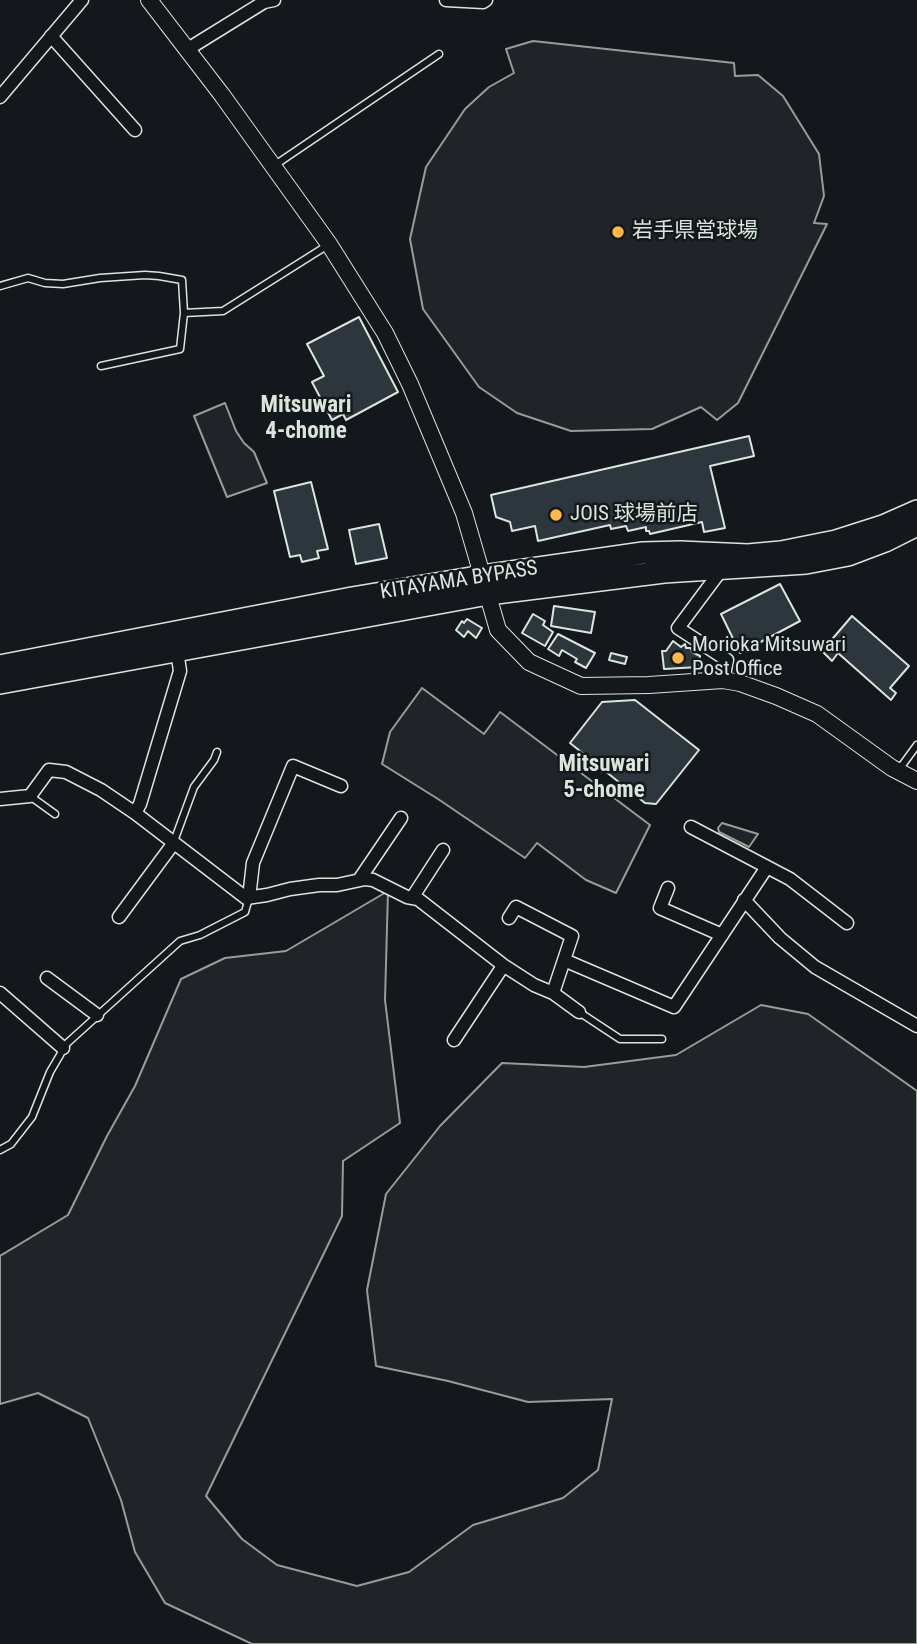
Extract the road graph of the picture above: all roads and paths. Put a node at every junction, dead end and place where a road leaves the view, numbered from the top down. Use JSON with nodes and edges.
{"nodes":[{"id":1,"x":82,"y":0,"type":"edge"},
{"id":2,"x":149,"y":0,"type":"edge"},
{"id":3,"x":446,"y":0,"type":"edge"},
{"id":4,"x":485,"y":0,"type":"edge"},
{"id":5,"x":267,"y":1,"type":"edge"},
{"id":6,"x":51,"y":36,"type":"junction"},
{"id":7,"x":188,"y":49,"type":"junction"},
{"id":8,"x":439,"y":54,"type":"dead end"},
{"id":9,"x":0,"y":97,"type":"edge"},
{"id":10,"x":135,"y":130,"type":"dead end"},
{"id":11,"x":273,"y":166,"type":"junction"},
{"id":12,"x":329,"y":244,"type":"junction"},
{"id":13,"x":0,"y":286,"type":"edge"},
{"id":14,"x":184,"y":313,"type":"junction"},
{"id":15,"x":102,"y":366,"type":"dead end"},
{"id":16,"x":917,"y":511,"type":"edge"},
{"id":17,"x":917,"y":525,"type":"edge"},
{"id":18,"x":722,"y":569,"type":"junction"},
{"id":19,"x":485,"y":585,"type":"junction"},
{"id":20,"x":177,"y":651,"type":"junction"},
{"id":21,"x":0,"y":666,"type":"edge"},
{"id":22,"x":723,"y":680,"type":"junction"},
{"id":23,"x":0,"y":683,"type":"edge"},
{"id":24,"x":917,"y":745,"type":"edge"},
{"id":25,"x":217,"y":752,"type":"dead end"},
{"id":26,"x":898,"y":771,"type":"junction"},
{"id":27,"x":917,"y":781,"type":"edge"},
{"id":28,"x":341,"y":786,"type":"dead end"},
{"id":29,"x":30,"y":796,"type":"junction"},
{"id":30,"x":0,"y":799,"type":"edge"},
{"id":31,"x":135,"y":813,"type":"junction"},
{"id":32,"x":55,"y":814,"type":"dead end"},
{"id":33,"x":401,"y":818,"type":"dead end"},
{"id":34,"x":691,"y":827,"type":"dead end"},
{"id":35,"x":173,"y":844,"type":"junction"},
{"id":36,"x":443,"y":850,"type":"dead end"},
{"id":37,"x":767,"y":867,"type":"junction"},
{"id":38,"x":359,"y":880,"type":"junction"},
{"id":39,"x":668,"y":888,"type":"dead end"},
{"id":40,"x":249,"y":898,"type":"junction"},
{"id":41,"x":412,"y":898,"type":"junction"},
{"id":42,"x":744,"y":901,"type":"junction"},
{"id":43,"x":119,"y":917,"type":"dead end"},
{"id":44,"x":509,"y":918,"type":"dead end"},
{"id":45,"x":847,"y":923,"type":"dead end"},
{"id":46,"x":722,"y":934,"type":"junction"},
{"id":47,"x":564,"y":960,"type":"junction"},
{"id":48,"x":503,"y":966,"type":"junction"},
{"id":49,"x":47,"y":978,"type":"dead end"},
{"id":50,"x":0,"y":993,"type":"edge"},
{"id":51,"x":552,"y":993,"type":"junction"},
{"id":52,"x":579,"y":1012,"type":"joint"},
{"id":53,"x":97,"y":1015,"type":"junction"},
{"id":54,"x":915,"y":1020,"type":"edge"},
{"id":55,"x":662,"y":1039,"type":"dead end"},
{"id":56,"x":454,"y":1040,"type":"dead end"},
{"id":57,"x":63,"y":1048,"type":"junction"},
{"id":58,"x":0,"y":1150,"type":"edge"}],
"edges":[{"from":1,"to":6,"type":"street"},
{"from":2,"to":7,"type":"street"},
{"from":3,"to":4,"type":"street"},
{"from":5,"to":7,"type":"street"},
{"from":6,"to":9,"type":"street"},
{"from":6,"to":10,"type":"street"},
{"from":7,"to":11,"type":"street"},
{"from":8,"to":11,"type":"lane"},
{"from":11,"to":12,"type":"street"},
{"from":12,"to":14,"type":"lane"},
{"from":12,"to":19,"type":"street"},
{"from":13,"to":14,"type":"lane"},
{"from":14,"to":15,"type":"lane"},
{"from":16,"to":19,"type":"highway","name":"KITAYAMA BYPASS"},
{"from":17,"to":18,"type":"highway","name":"KITAYAMA BYPASS"},
{"from":18,"to":19,"type":"highway","name":"KITAYAMA BYPASS"},
{"from":18,"to":22,"type":"street"},
{"from":19,"to":20,"type":"highway","name":"KITAYAMA BYPASS"},
{"from":19,"to":21,"type":"highway","name":"KITAYAMA BYPASS"},
{"from":19,"to":22,"type":"street"},
{"from":20,"to":23,"type":"highway","name":"KITAYAMA BYPASS"},
{"from":20,"to":31,"type":"street"},
{"from":22,"to":26,"type":"street"},
{"from":24,"to":26,"type":"lane"},
{"from":25,"to":35,"type":"lane"},
{"from":26,"to":27,"type":"street"},
{"from":28,"to":40,"type":"street"},
{"from":29,"to":30,"type":"street"},
{"from":29,"to":31,"type":"street"},
{"from":29,"to":32,"type":"lane"},
{"from":31,"to":35,"type":"street"},
{"from":33,"to":38,"type":"street"},
{"from":34,"to":37,"type":"street"},
{"from":35,"to":40,"type":"street"},
{"from":35,"to":43,"type":"street"},
{"from":36,"to":41,"type":"street"},
{"from":37,"to":42,"type":"street"},
{"from":37,"to":45,"type":"street"},
{"from":38,"to":40,"type":"street"},
{"from":38,"to":41,"type":"street"},
{"from":39,"to":46,"type":"street"},
{"from":40,"to":53,"type":"lane"},
{"from":41,"to":48,"type":"street"},
{"from":42,"to":46,"type":"street"},
{"from":42,"to":54,"type":"street"},
{"from":44,"to":47,"type":"street"},
{"from":46,"to":47,"type":"street"},
{"from":47,"to":51,"type":"street"},
{"from":48,"to":51,"type":"street"},
{"from":48,"to":56,"type":"street"},
{"from":49,"to":53,"type":"street"},
{"from":50,"to":57,"type":"street"},
{"from":51,"to":52,"type":"street"},
{"from":52,"to":55,"type":"lane"},
{"from":53,"to":57,"type":"lane"},
{"from":57,"to":58,"type":"lane"}]}
